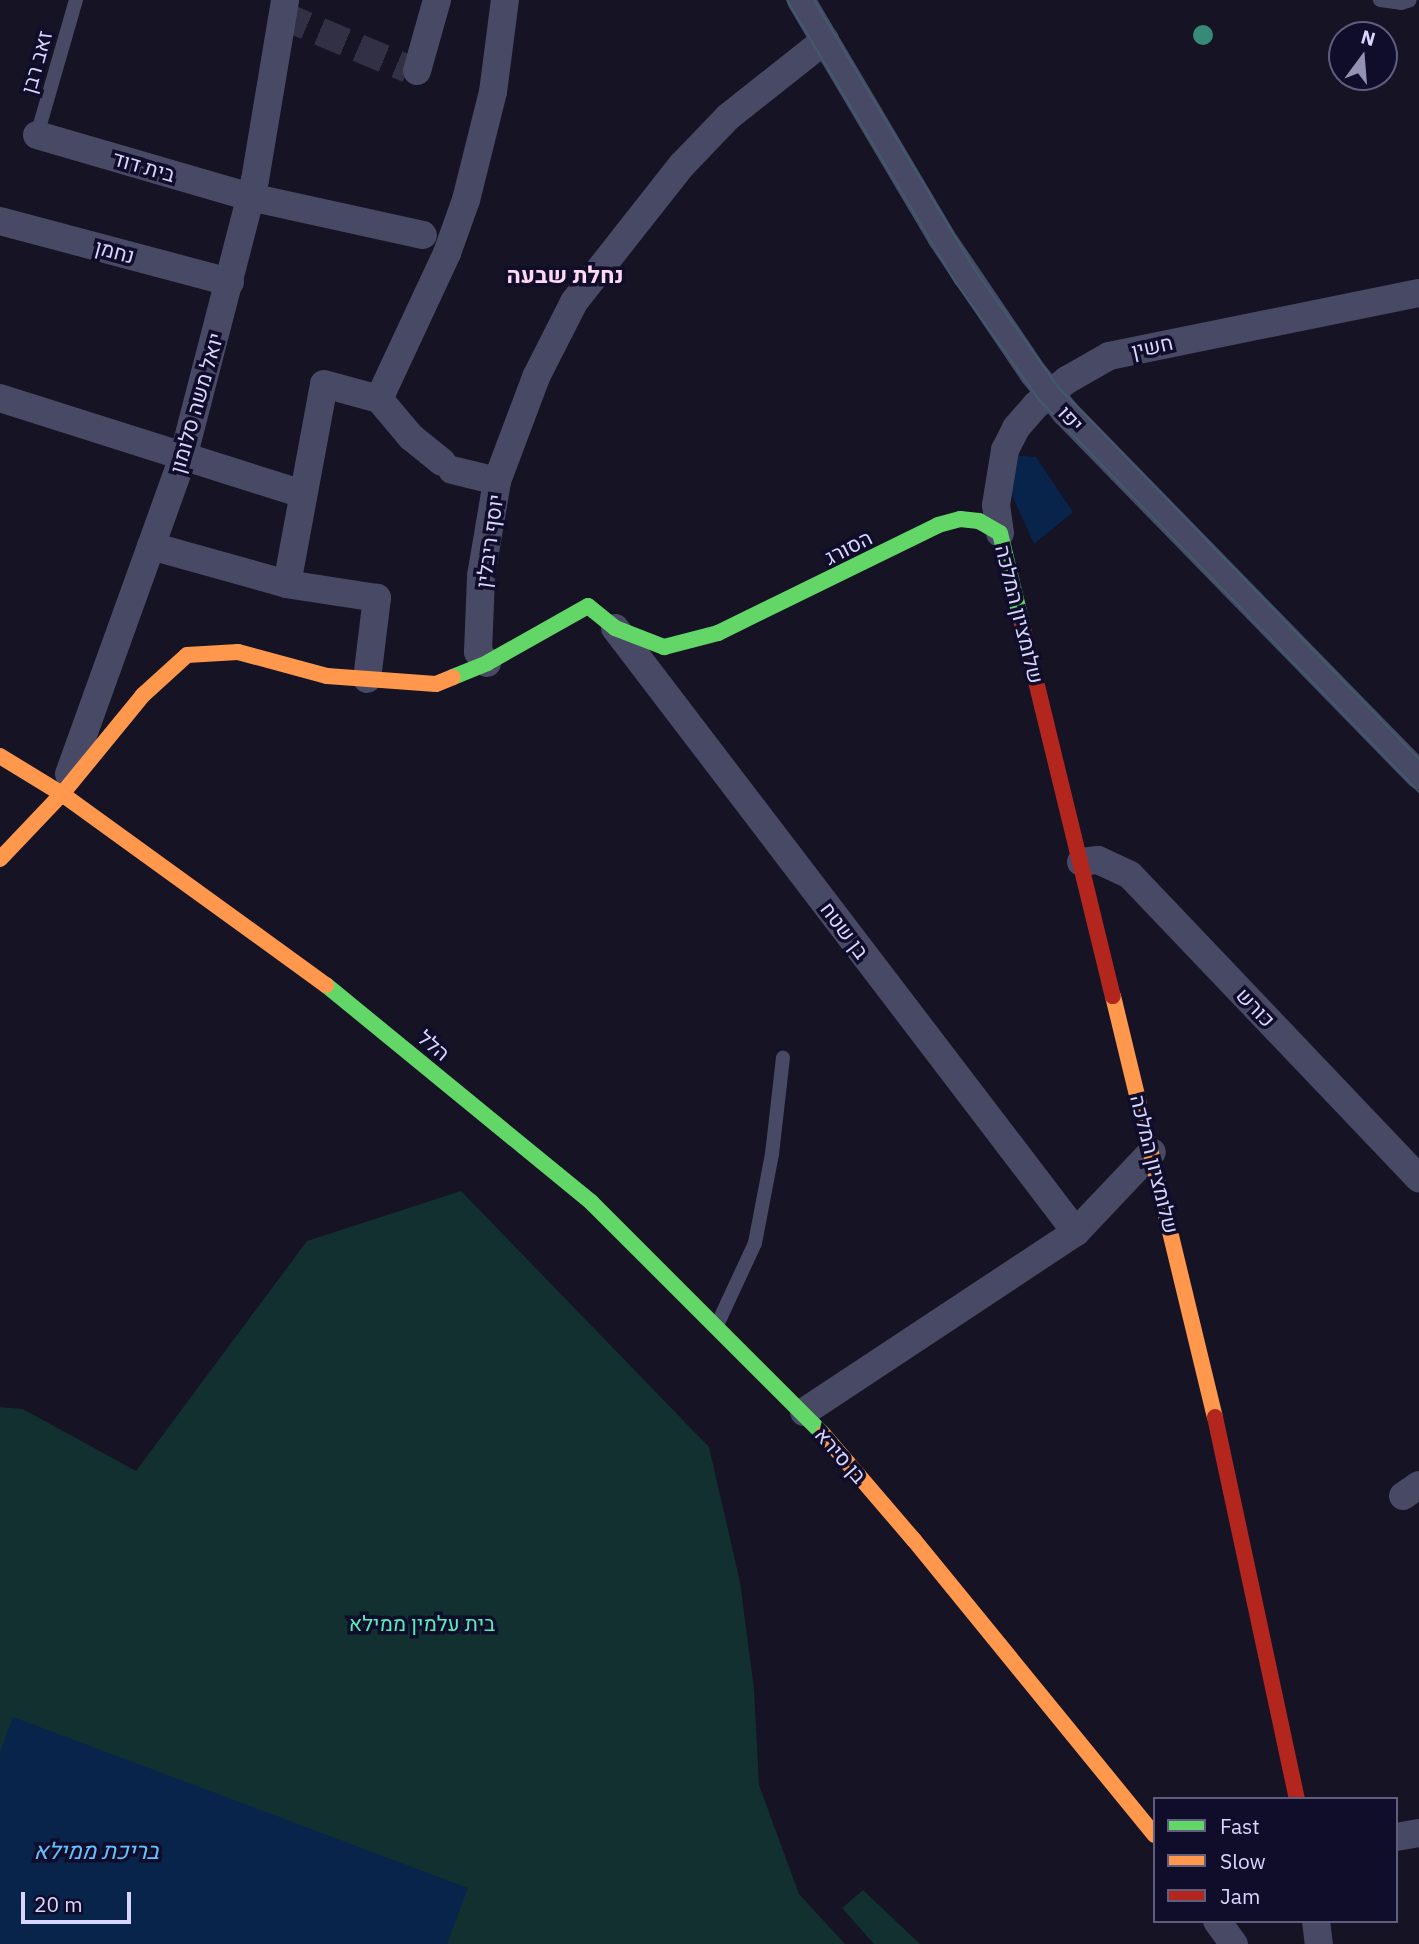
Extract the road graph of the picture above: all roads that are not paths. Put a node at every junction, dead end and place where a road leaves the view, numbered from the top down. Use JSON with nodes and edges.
{"nodes":[{"id":1,"x":76,"y":0,"type":"edge"},
{"id":2,"x":285,"y":0,"type":"edge"},
{"id":3,"x":437,"y":0,"type":"edge"},
{"id":4,"x":505,"y":0,"type":"edge"},
{"id":5,"x":801,"y":0,"type":"edge"},
{"id":6,"x":1380,"y":0,"type":"edge"},
{"id":7,"x":1410,"y":0,"type":"edge"},
{"id":8,"x":825,"y":40,"type":"junction"},
{"id":9,"x":418,"y":71,"type":"dead end"},
{"id":10,"x":37,"y":135,"type":"joint"},
{"id":11,"x":250,"y":197,"type":"junction"},
{"id":12,"x":0,"y":221,"type":"edge"},
{"id":13,"x":424,"y":235,"type":"dead end"},
{"id":14,"x":230,"y":282,"type":"junction"},
{"id":15,"x":1419,"y":293,"type":"edge"},
{"id":16,"x":1050,"y":394,"type":"junction"},
{"id":17,"x":0,"y":398,"type":"edge"},
{"id":18,"x":379,"y":399,"type":"junction"},
{"id":19,"x":184,"y":454,"type":"junction"},
{"id":20,"x":497,"y":481,"type":"junction"},
{"id":21,"x":303,"y":494,"type":"junction"},
{"id":22,"x":1000,"y":533,"type":"junction"},
{"id":23,"x":151,"y":546,"type":"junction"},
{"id":24,"x":287,"y":584,"type":"junction"},
{"id":25,"x":615,"y":628,"type":"junction"},
{"id":26,"x":487,"y":663,"type":"junction"},
{"id":27,"x":367,"y":679,"type":"junction"},
{"id":28,"x":0,"y":756,"type":"edge"},
{"id":29,"x":1419,"y":775,"type":"edge"},
{"id":30,"x":62,"y":794,"type":"junction"},
{"id":31,"x":0,"y":859,"type":"edge"},
{"id":32,"x":1081,"y":862,"type":"junction"},
{"id":33,"x":783,"y":1058,"type":"dead end"},
{"id":34,"x":1152,"y":1152,"type":"junction"},
{"id":35,"x":1419,"y":1178,"type":"edge"},
{"id":36,"x":1076,"y":1233,"type":"junction"},
{"id":37,"x":716,"y":1326,"type":"junction"},
{"id":38,"x":804,"y":1412,"type":"junction"},
{"id":39,"x":1297,"y":1797,"type":"edge"},
{"id":40,"x":1153,"y":1833,"type":"edge"},
{"id":41,"x":1419,"y":1833,"type":"edge"},
{"id":42,"x":1398,"y":1837,"type":"edge"},
{"id":43,"x":1218,"y":1923,"type":"edge"},
{"id":44,"x":1316,"y":1923,"type":"edge"},
{"id":45,"x":1234,"y":1944,"type":"edge"},
{"id":46,"x":1319,"y":1944,"type":"edge"}],
"edges":[{"from":1,"to":10,"type":"lane","name":"זאב רבן"},
{"from":2,"to":11,"type":"street","name":"יואל משה סלומון"},
{"from":3,"to":9,"type":"street"},
{"from":4,"to":18,"type":"street"},
{"from":5,"to":8,"type":"street","name":"יפו"},
{"from":6,"to":7,"type":"lane"},
{"from":8,"to":16,"type":"street","name":"יפו"},
{"from":8,"to":20,"type":"street","name":"יוסף ריבלין"},
{"from":10,"to":11,"type":"street","name":"בית דוד"},
{"from":11,"to":13,"type":"street","name":"בית דוד"},
{"from":11,"to":14,"type":"street","name":"יואל משה סלומון"},
{"from":12,"to":14,"type":"street","name":"נחמן"},
{"from":14,"to":19,"type":"street","name":"יואל משה סלומון"},
{"from":15,"to":16,"type":"street","name":"חשין"},
{"from":16,"to":22,"type":"street","name":"חשין"},
{"from":16,"to":29,"type":"street","name":"יפו"},
{"from":17,"to":19,"type":"street"},
{"from":18,"to":20,"type":"street"},
{"from":18,"to":21,"type":"street"},
{"from":19,"to":21,"type":"street"},
{"from":19,"to":23,"type":"street","name":"יואל משה סלומון"},
{"from":20,"to":26,"type":"street","name":"יוסף ריבלין"},
{"from":21,"to":24,"type":"street"},
{"from":22,"to":25,"type":"street","name":"הסורג"},
{"from":22,"to":32,"type":"street","name":"שלומציון המלכה"},
{"from":23,"to":24,"type":"street"},
{"from":23,"to":30,"type":"street","name":"יואל משה סלומון"},
{"from":24,"to":27,"type":"street"},
{"from":25,"to":26,"type":"street","name":"הסורג"},
{"from":25,"to":36,"type":"street","name":"בן שטח"},
{"from":26,"to":27,"type":"street"},
{"from":27,"to":30,"type":"street"},
{"from":28,"to":30,"type":"street","name":"הלל"},
{"from":30,"to":31,"type":"street"},
{"from":30,"to":37,"type":"street","name":"הלל"},
{"from":32,"to":34,"type":"street","name":"שלומציון המלכה"},
{"from":32,"to":35,"type":"street","name":"כורש"},
{"from":33,"to":37,"type":"lane"},
{"from":34,"to":36,"type":"street","name":"בן סירא"},
{"from":34,"to":39,"type":"street","name":"שלומציון המלכה"},
{"from":36,"to":38,"type":"street","name":"בן סירא"},
{"from":37,"to":38,"type":"street","name":"הלל"},
{"from":38,"to":40,"type":"street","name":"בן סירא"},
{"from":41,"to":42,"type":"street"},
{"from":43,"to":45,"type":"street"},
{"from":44,"to":46,"type":"street"}]}
